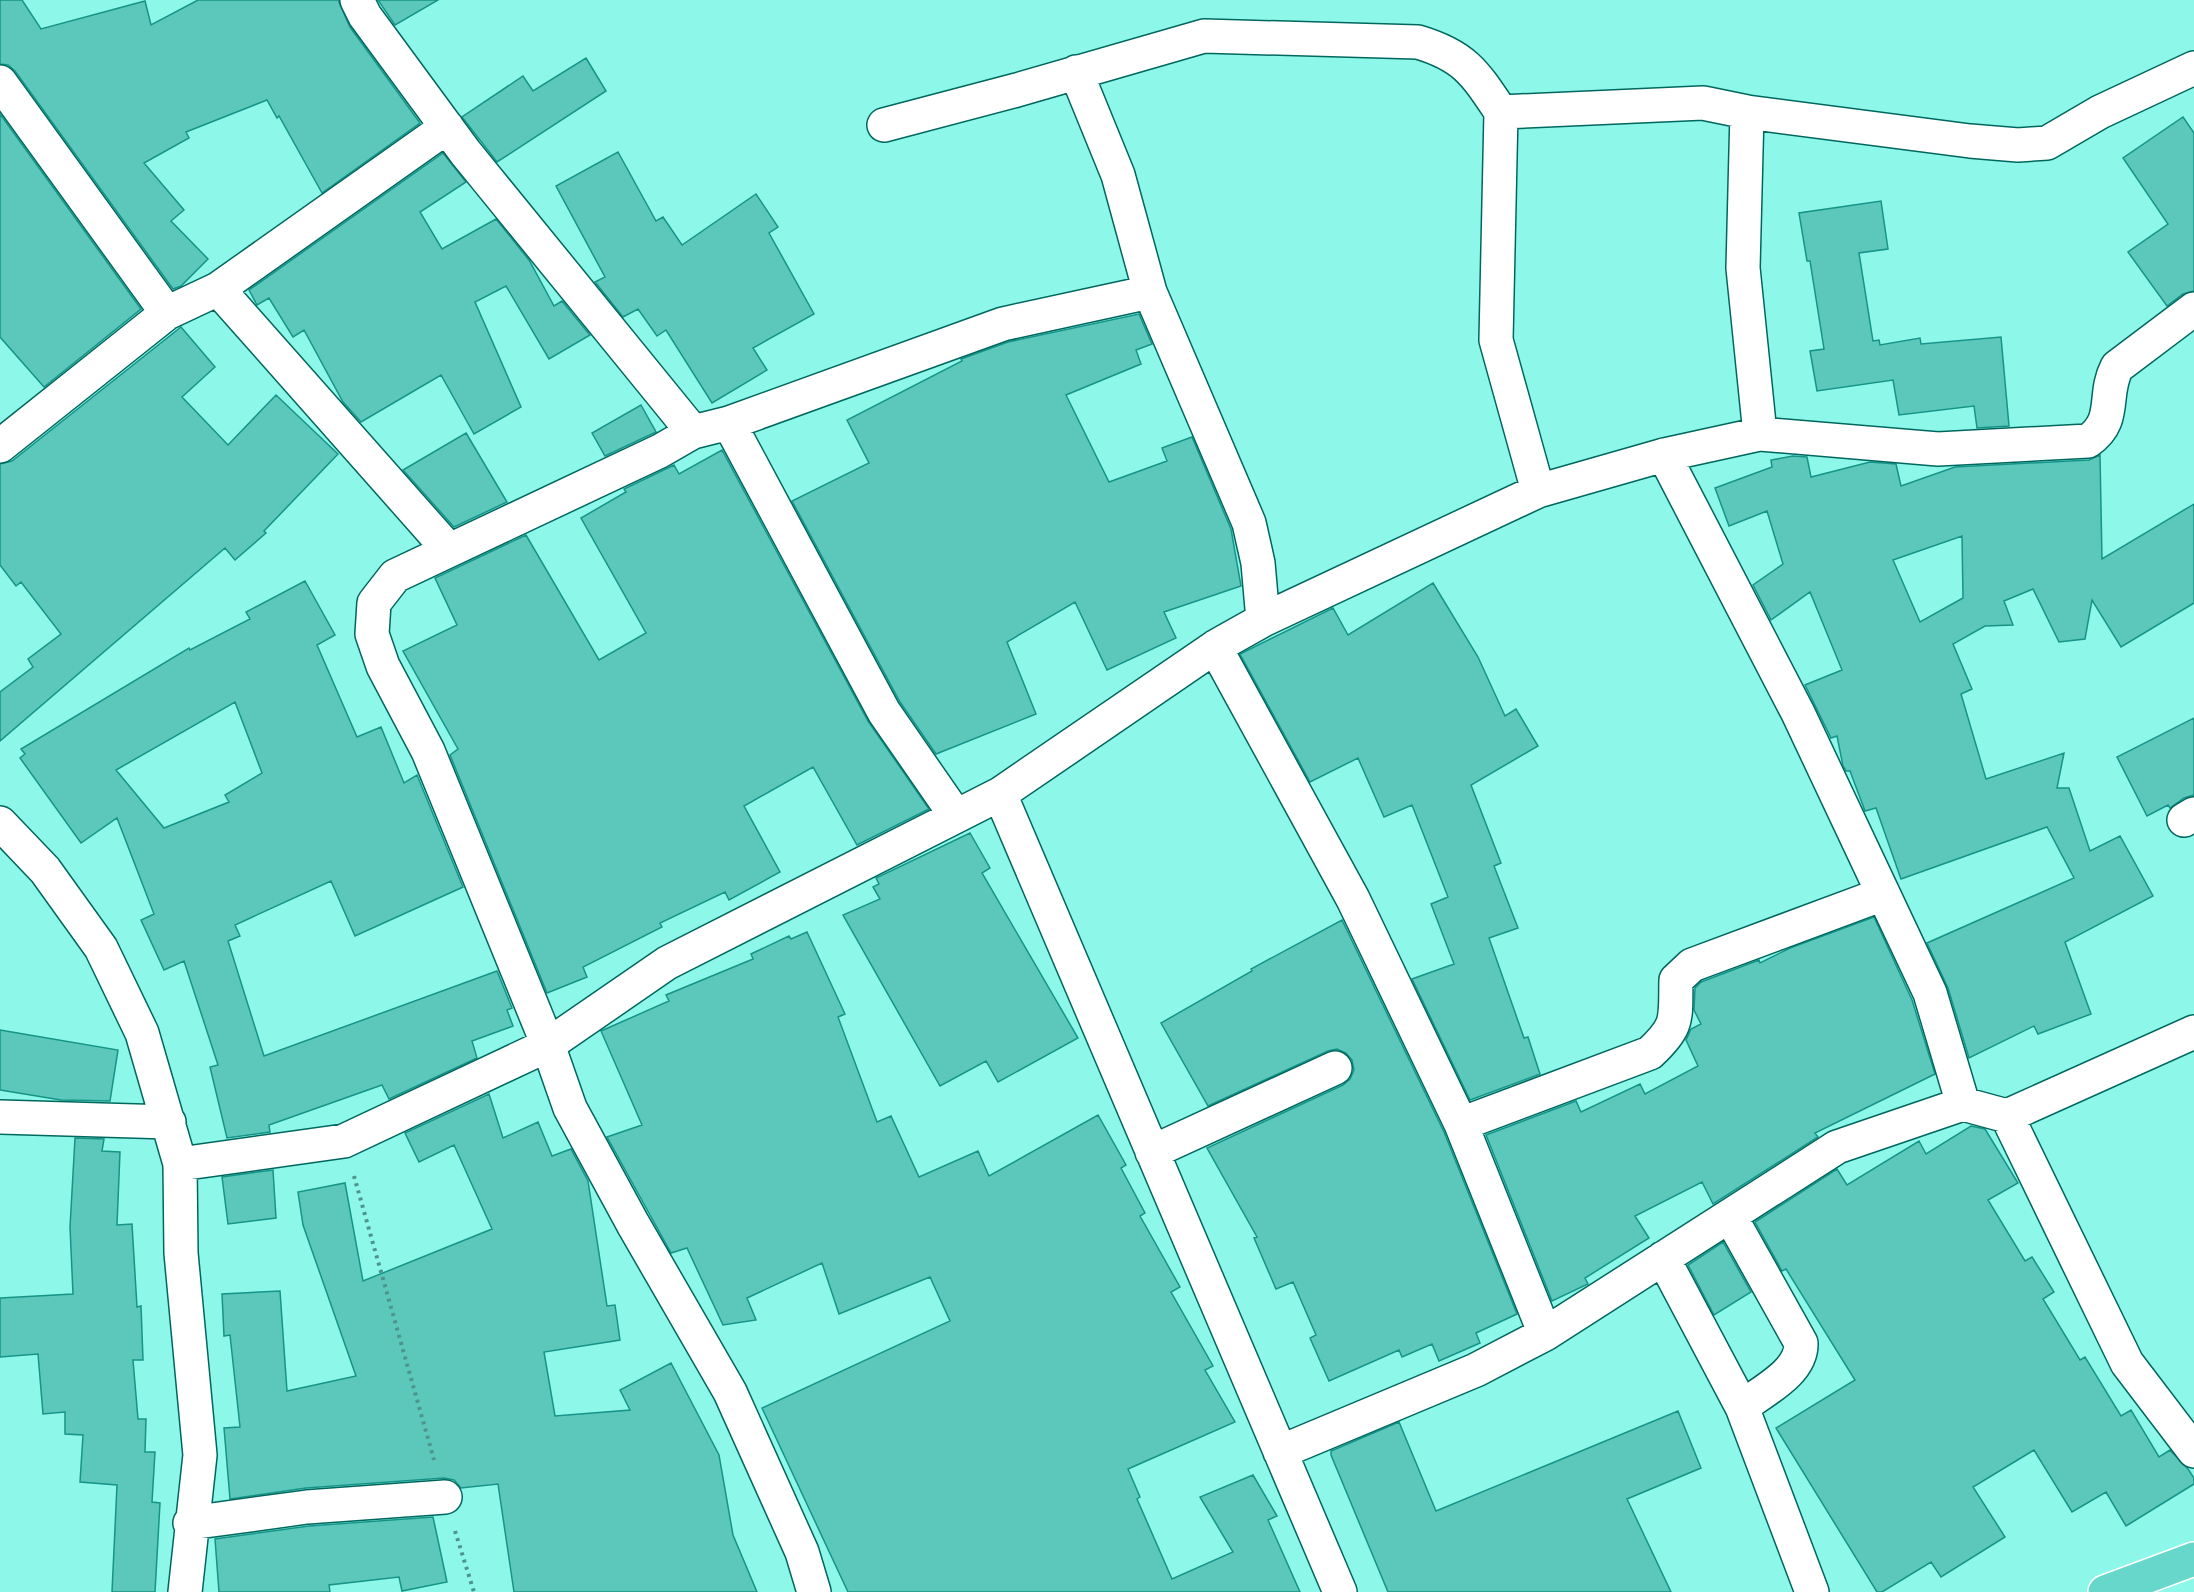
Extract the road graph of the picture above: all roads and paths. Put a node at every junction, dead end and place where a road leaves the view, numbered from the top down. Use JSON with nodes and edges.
{"nodes":[{"id":1,"x":357,"y":0,"type":"edge"},
{"id":2,"x":2194,"y":68,"type":"edge"},
{"id":3,"x":1076,"y":72,"type":"junction"},
{"id":4,"x":0,"y":82,"type":"edge"},
{"id":5,"x":1501,"y":112,"type":"junction"},
{"id":6,"x":1747,"y":112,"type":"junction"},
{"id":7,"x":884,"y":125,"type":"dead end"},
{"id":8,"x":447,"y":127,"type":"junction"},
{"id":9,"x":218,"y":288,"type":"junction"},
{"id":10,"x":1150,"y":292,"type":"junction"},
{"id":11,"x":2194,"y":309,"type":"edge"},
{"id":12,"x":167,"y":314,"type":"junction"},
{"id":13,"x":729,"y":423,"type":"junction"},
{"id":14,"x":693,"y":432,"type":"junction"},
{"id":15,"x":1760,"y":434,"type":"junction"},
{"id":16,"x":0,"y":446,"type":"edge"},
{"id":17,"x":1665,"y":455,"type":"junction"},
{"id":18,"x":1538,"y":492,"type":"junction"},
{"id":19,"x":449,"y":550,"type":"junction"},
{"id":20,"x":1263,"y":620,"type":"junction"},
{"id":21,"x":1215,"y":647,"type":"junction"},
{"id":22,"x":1000,"y":794,"type":"junction"},
{"id":23,"x":956,"y":816,"type":"junction"},
{"id":24,"x":0,"y":823,"type":"edge"},
{"id":25,"x":1883,"y":894,"type":"junction"},
{"id":26,"x":2194,"y":1032,"type":"edge"},
{"id":27,"x":548,"y":1045,"type":"junction"},
{"id":28,"x":1335,"y":1068,"type":"dead end"},
{"id":29,"x":1963,"y":1104,"type":"junction"},
{"id":30,"x":2007,"y":1116,"type":"junction"},
{"id":31,"x":0,"y":1118,"type":"edge"},
{"id":32,"x":169,"y":1122,"type":"junction"},
{"id":33,"x":1461,"y":1124,"type":"junction"},
{"id":34,"x":344,"y":1141,"type":"junction"},
{"id":35,"x":1152,"y":1152,"type":"junction"},
{"id":36,"x":180,"y":1164,"type":"junction"},
{"id":37,"x":1731,"y":1216,"type":"junction"},
{"id":38,"x":1663,"y":1258,"type":"junction"},
{"id":39,"x":1545,"y":1334,"type":"junction"},
{"id":40,"x":1743,"y":1407,"type":"junction"},
{"id":41,"x":2194,"y":1451,"type":"edge"},
{"id":42,"x":1280,"y":1452,"type":"junction"},
{"id":43,"x":445,"y":1497,"type":"junction"},
{"id":44,"x":190,"y":1523,"type":"junction"},
{"id":45,"x":2194,"y":1559,"type":"edge"},
{"id":46,"x":2111,"y":1591,"type":"edge"},
{"id":47,"x":185,"y":1592,"type":"edge"},
{"id":48,"x":474,"y":1592,"type":"edge"},
{"id":49,"x":814,"y":1592,"type":"edge"},
{"id":50,"x":1341,"y":1592,"type":"edge"},
{"id":51,"x":1812,"y":1592,"type":"edge"}],
"edges":[{"from":1,"to":8,"type":"street"},
{"from":2,"to":6,"type":"street"},
{"from":3,"to":5,"type":"street"},
{"from":3,"to":7,"type":"street"},
{"from":3,"to":10,"type":"street"},
{"from":4,"to":12,"type":"street"},
{"from":5,"to":6,"type":"street"},
{"from":5,"to":18,"type":"street"},
{"from":6,"to":15,"type":"street"},
{"from":8,"to":9,"type":"street"},
{"from":8,"to":14,"type":"street"},
{"from":9,"to":12,"type":"street"},
{"from":9,"to":19,"type":"street"},
{"from":10,"to":13,"type":"street"},
{"from":10,"to":20,"type":"street"},
{"from":11,"to":15,"type":"street"},
{"from":12,"to":16,"type":"street"},
{"from":13,"to":14,"type":"street"},
{"from":13,"to":23,"type":"street"},
{"from":14,"to":19,"type":"street"},
{"from":15,"to":17,"type":"street"},
{"from":17,"to":18,"type":"street"},
{"from":17,"to":25,"type":"street"},
{"from":18,"to":20,"type":"street"},
{"from":19,"to":27,"type":"street"},
{"from":20,"to":21,"type":"street"},
{"from":21,"to":22,"type":"street"},
{"from":21,"to":33,"type":"street"},
{"from":22,"to":23,"type":"street"},
{"from":22,"to":35,"type":"street"},
{"from":23,"to":27,"type":"street"},
{"from":24,"to":32,"type":"street"},
{"from":25,"to":29,"type":"street"},
{"from":25,"to":33,"type":"street"},
{"from":26,"to":30,"type":"street"},
{"from":27,"to":34,"type":"street"},
{"from":27,"to":49,"type":"street"},
{"from":28,"to":35,"type":"street"},
{"from":29,"to":30,"type":"street"},
{"from":29,"to":37,"type":"street"},
{"from":30,"to":41,"type":"street"},
{"from":31,"to":32,"type":"street"},
{"from":32,"to":36,"type":"street"},
{"from":33,"to":39,"type":"street"},
{"from":34,"to":36,"type":"street"},
{"from":34,"to":43,"type":"path"},
{"from":35,"to":42,"type":"street"},
{"from":36,"to":44,"type":"street"},
{"from":37,"to":38,"type":"street"},
{"from":37,"to":40,"type":"street"},
{"from":38,"to":39,"type":"street"},
{"from":38,"to":40,"type":"street"},
{"from":39,"to":42,"type":"street"},
{"from":40,"to":51,"type":"street"},
{"from":42,"to":50,"type":"street"},
{"from":43,"to":44,"type":"street"},
{"from":43,"to":48,"type":"path"},
{"from":44,"to":47,"type":"street"},
{"from":45,"to":46,"type":"highway"}]}
